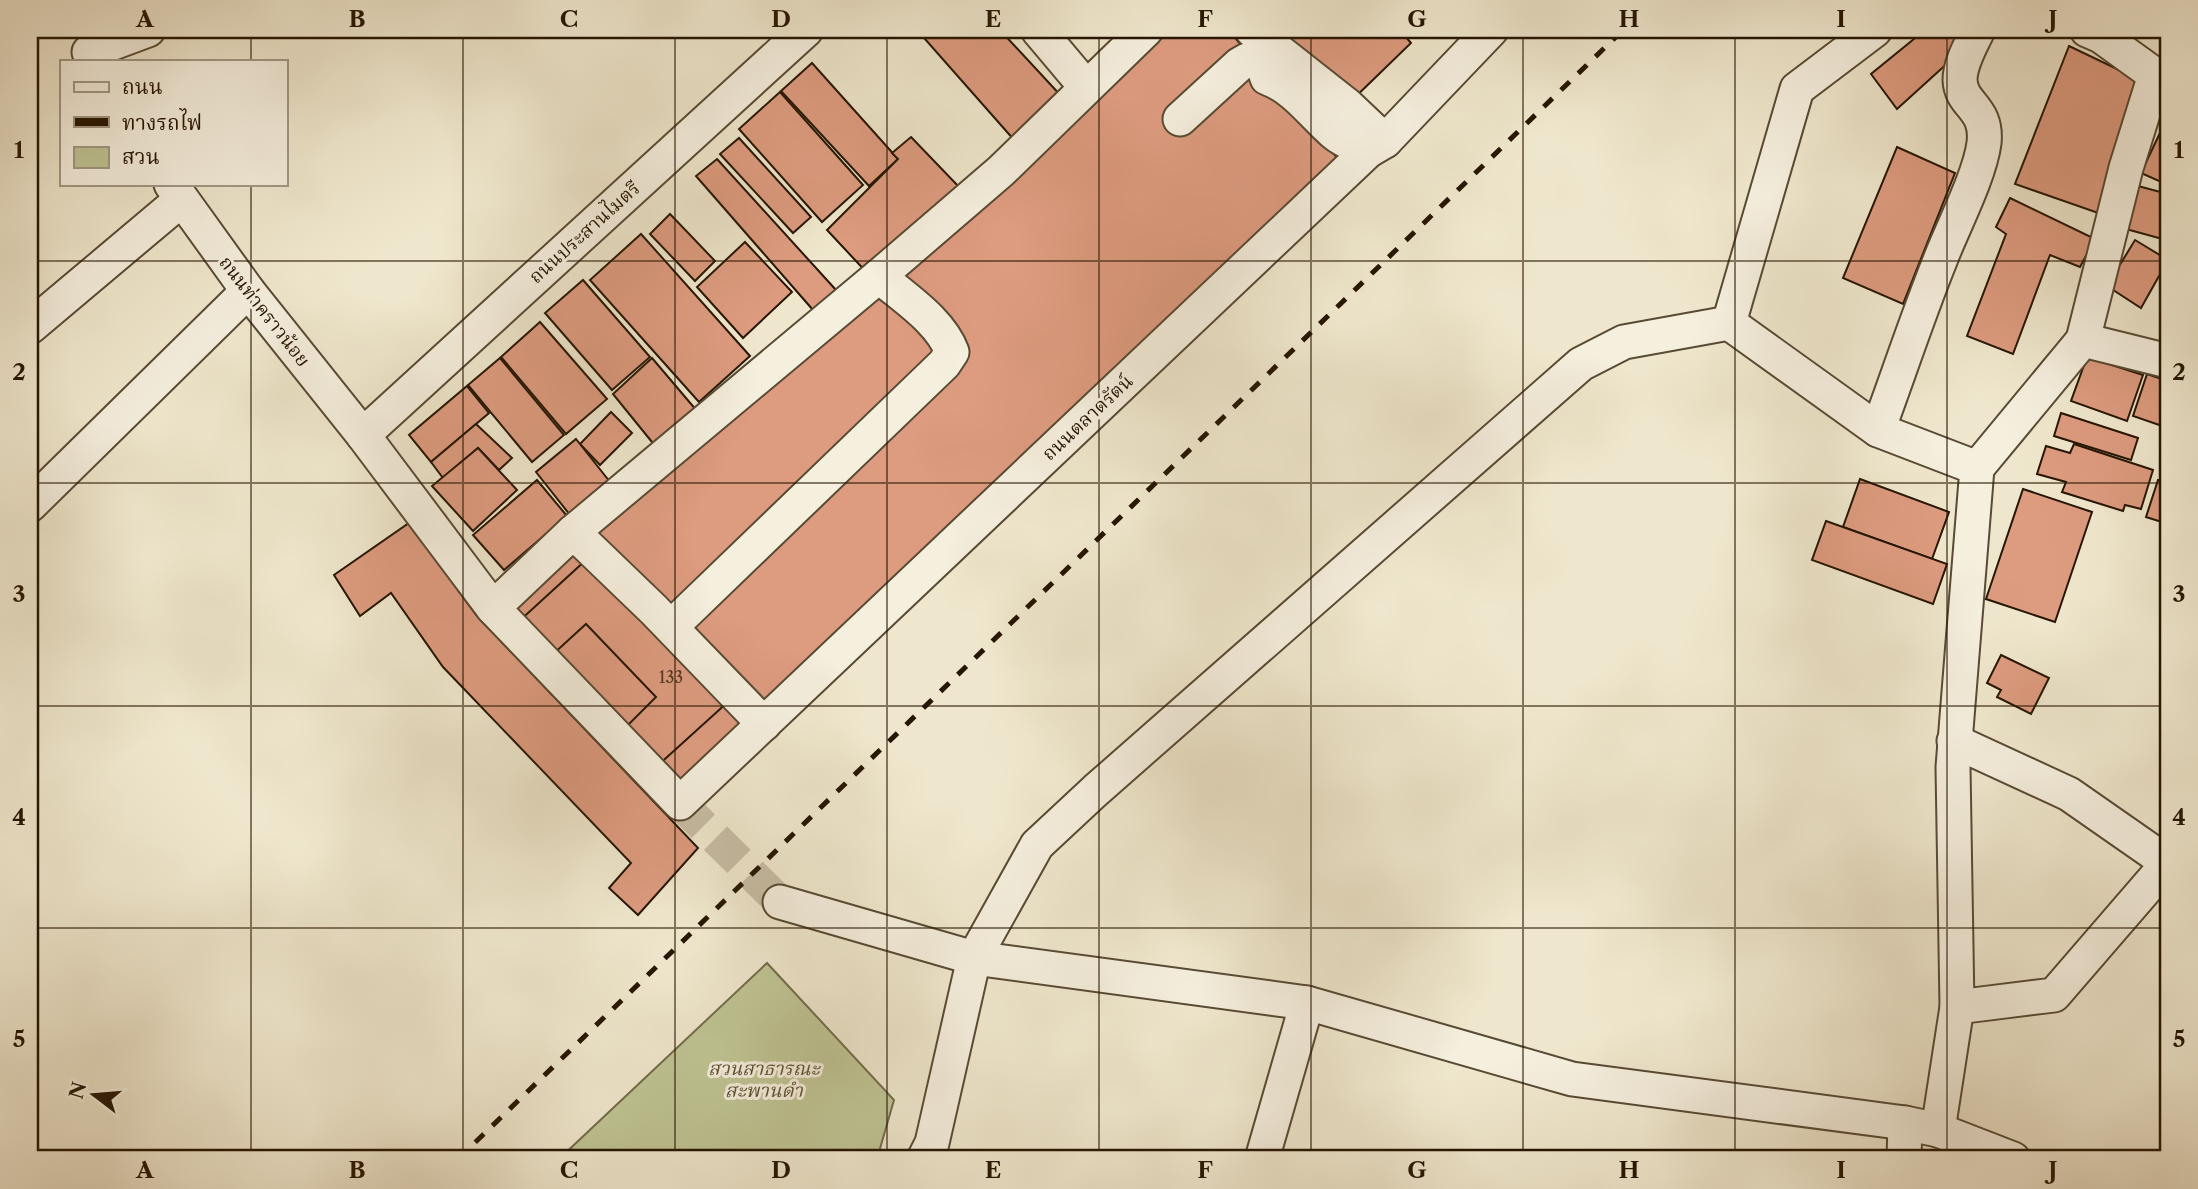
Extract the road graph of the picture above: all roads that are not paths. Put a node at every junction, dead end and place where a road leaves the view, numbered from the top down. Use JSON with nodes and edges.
{"nodes":[{"id":1,"x":148,"y":30,"type":"edge"},
{"id":2,"x":806,"y":30,"type":"edge"},
{"id":3,"x":1038,"y":30,"type":"edge"},
{"id":4,"x":1146,"y":30,"type":"edge"},
{"id":5,"x":1252,"y":30,"type":"edge"},
{"id":6,"x":1491,"y":30,"type":"edge"},
{"id":7,"x":1875,"y":30,"type":"edge"},
{"id":8,"x":1978,"y":30,"type":"edge"},
{"id":9,"x":2087,"y":30,"type":"edge"},
{"id":10,"x":86,"y":48,"type":"edge"},
{"id":11,"x":1086,"y":87,"type":"junction"},
{"id":12,"x":1180,"y":118,"type":"dead end"},
{"id":13,"x":1377,"y":146,"type":"junction"},
{"id":14,"x":176,"y":192,"type":"edge"},
{"id":15,"x":879,"y":276,"type":"junction"},
{"id":16,"x":248,"y":291,"type":"junction"},
{"id":17,"x":1729,"y":323,"type":"junction"},
{"id":18,"x":30,"y":327,"type":"edge"},
{"id":19,"x":2084,"y":340,"type":"junction"},
{"id":20,"x":2168,"y":361,"type":"edge"},
{"id":21,"x":1878,"y":430,"type":"junction"},
{"id":22,"x":363,"y":435,"type":"junction"},
{"id":23,"x":1977,"y":468,"type":"junction"},
{"id":24,"x":30,"y":505,"type":"edge"},
{"id":25,"x":573,"y":532,"type":"junction"},
{"id":26,"x":493,"y":608,"type":"junction"},
{"id":27,"x":670,"y":627,"type":"junction"},
{"id":28,"x":764,"y":724,"type":"junction"},
{"id":29,"x":1954,"y":741,"type":"junction"},
{"id":30,"x":680,"y":803,"type":"joint"},
{"id":31,"x":2168,"y":863,"type":"edge"},
{"id":32,"x":780,"y":902,"type":"tunnel mouth"},
{"id":33,"x":974,"y":958,"type":"junction"},
{"id":34,"x":1307,"y":1003,"type":"junction"},
{"id":35,"x":1957,"y":1007,"type":"junction"},
{"id":36,"x":1905,"y":1123,"type":"junction"},
{"id":37,"x":1938,"y":1130,"type":"junction"},
{"id":38,"x":924,"y":1159,"type":"edge"},
{"id":39,"x":1262,"y":1159,"type":"edge"},
{"id":40,"x":1905,"y":1159,"type":"edge"},
{"id":41,"x":2013,"y":1159,"type":"edge"}],
"edges":[{"from":1,"to":10,"type":"street"},
{"from":2,"to":22,"type":"street","name":"ถนนประสานไมตรี"},
{"from":3,"to":11,"type":"street"},
{"from":4,"to":11,"type":"street"},
{"from":5,"to":13,"type":"street"},
{"from":6,"to":13,"type":"street","name":"ถนนตลาดรัตน์"},
{"from":7,"to":17,"type":"street"},
{"from":8,"to":21,"type":"street"},
{"from":9,"to":19,"type":"street"},
{"from":11,"to":15,"type":"street"},
{"from":12,"to":13,"type":"street"},
{"from":13,"to":28,"type":"street","name":"ถนนตลาดรัตน์"},
{"from":14,"to":16,"type":"street","name":"ถนนท่าคราวน้อย"},
{"from":14,"to":18,"type":"street"},
{"from":15,"to":25,"type":"street"},
{"from":15,"to":27,"type":"street"},
{"from":16,"to":22,"type":"street","name":"ถนนท่าคราวน้อย"},
{"from":16,"to":24,"type":"street"},
{"from":17,"to":21,"type":"street"},
{"from":17,"to":33,"type":"street"},
{"from":19,"to":20,"type":"street"},
{"from":19,"to":23,"type":"street"},
{"from":21,"to":23,"type":"street"},
{"from":22,"to":26,"type":"street","name":"ถนนท่าคราวน้อย"},
{"from":23,"to":29,"type":"street"},
{"from":25,"to":26,"type":"street"},
{"from":25,"to":27,"type":"street"},
{"from":26,"to":30,"type":"street","name":"ถนนท่าคราวน้อย"},
{"from":27,"to":28,"type":"street"},
{"from":28,"to":30,"type":"street","name":"ถนนตลาดรัตน์"},
{"from":29,"to":31,"type":"street"},
{"from":29,"to":35,"type":"street"},
{"from":31,"to":35,"type":"street"},
{"from":32,"to":33,"type":"street"},
{"from":33,"to":34,"type":"street"},
{"from":33,"to":38,"type":"street"},
{"from":34,"to":36,"type":"street"},
{"from":34,"to":39,"type":"street"},
{"from":35,"to":37,"type":"street"},
{"from":36,"to":37,"type":"street"},
{"from":36,"to":40,"type":"street"},
{"from":37,"to":41,"type":"street"}]}
